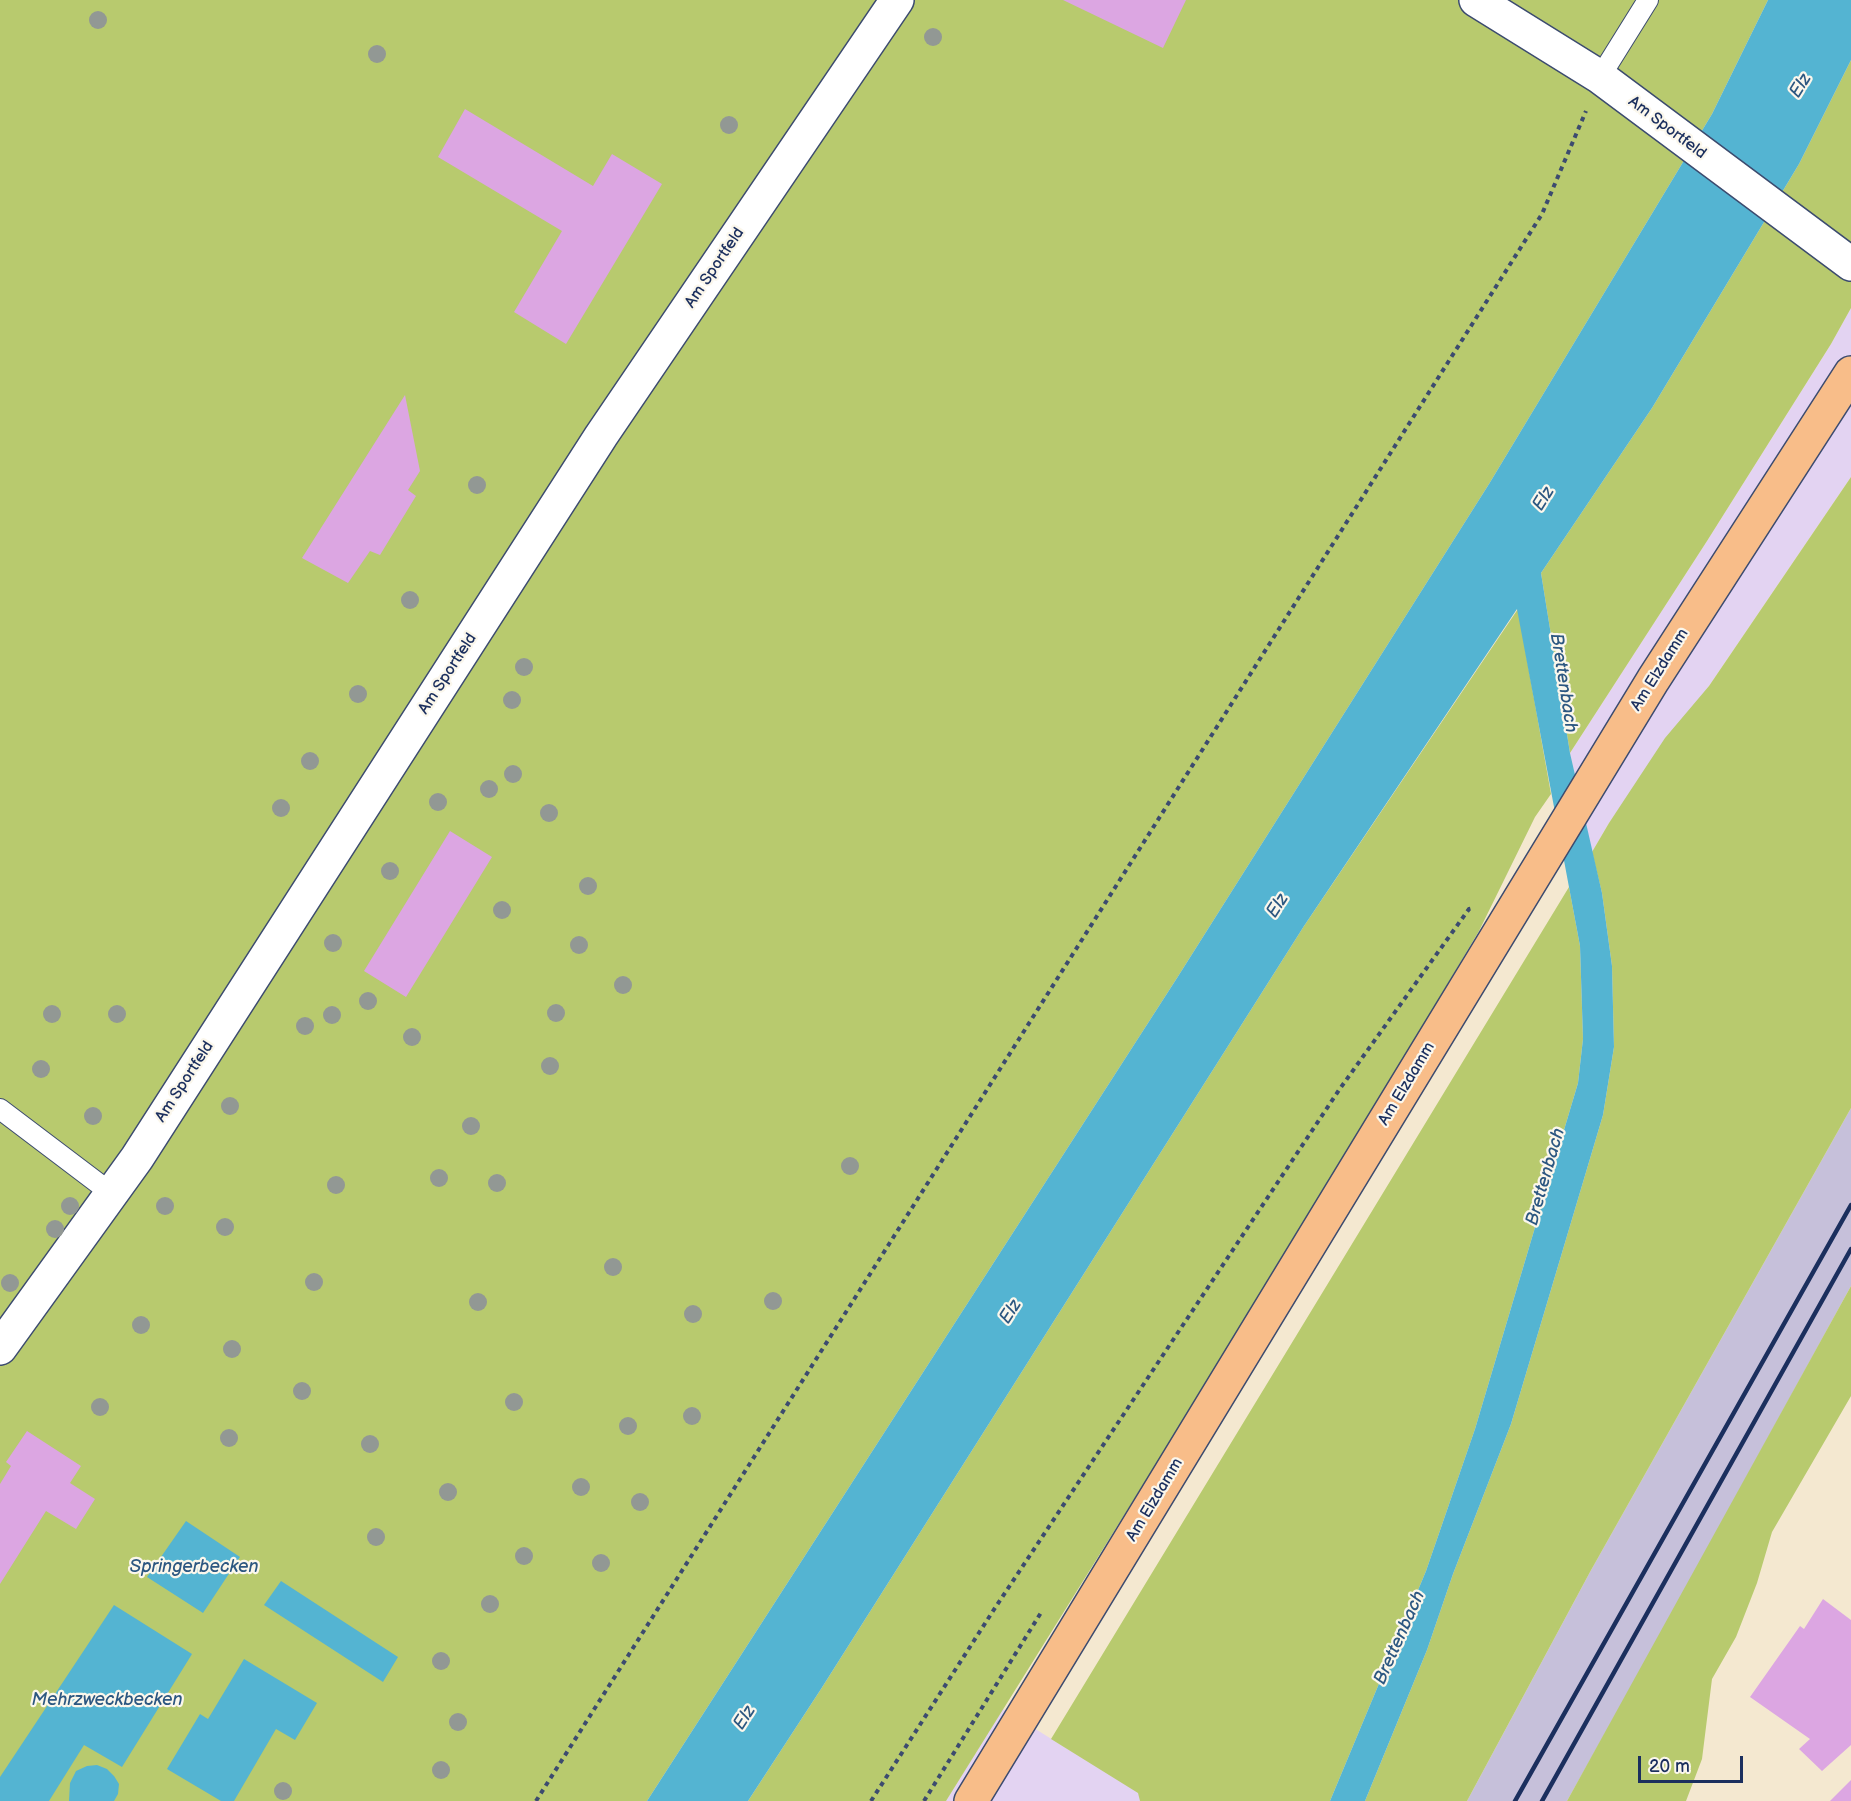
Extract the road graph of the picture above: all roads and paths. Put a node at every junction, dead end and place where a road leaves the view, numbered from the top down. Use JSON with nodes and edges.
{"nodes":[{"id":1,"x":897,"y":0,"type":"edge"},
{"id":2,"x":1476,"y":0,"type":"edge"},
{"id":3,"x":1648,"y":0,"type":"edge"},
{"id":4,"x":1606,"y":82,"type":"junction"},
{"id":5,"x":1840,"y":257,"type":"edge"},
{"id":6,"x":1851,"y":373,"type":"edge"},
{"id":7,"x":1469,"y":909,"type":"dead end"},
{"id":8,"x":0,"y":1109,"type":"edge"},
{"id":9,"x":111,"y":1193,"type":"junction"},
{"id":10,"x":0,"y":1347,"type":"edge"},
{"id":11,"x":536,"y":1801,"type":"edge"},
{"id":12,"x":871,"y":1801,"type":"edge"},
{"id":13,"x":971,"y":1801,"type":"edge"}],
"edges":[{"from":1,"to":9,"type":"street","name":"Am Sportfeld"},
{"from":2,"to":4,"type":"street","name":"Am Sportfeld"},
{"from":3,"to":4,"type":"lane"},
{"from":4,"to":5,"type":"street","name":"Am Sportfeld"},
{"from":4,"to":11,"type":"path"},
{"from":6,"to":13,"type":"main road","name":"Am Elzdamm"},
{"from":7,"to":12,"type":"path"},
{"from":8,"to":9,"type":"lane"},
{"from":9,"to":10,"type":"street","name":"Am Sportfeld"}]}
